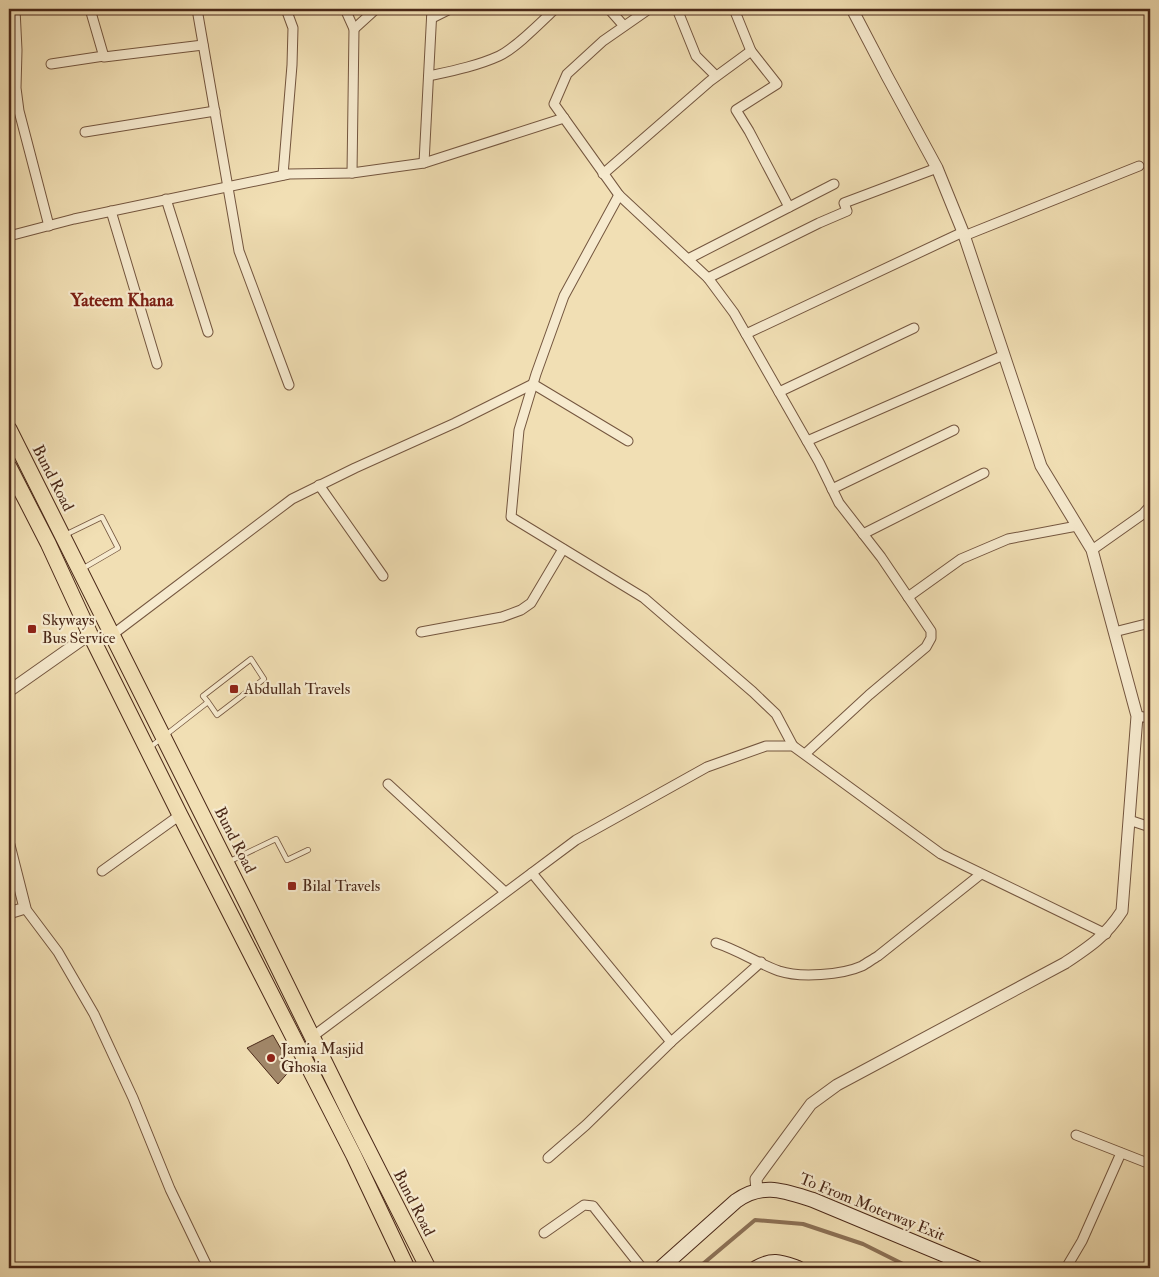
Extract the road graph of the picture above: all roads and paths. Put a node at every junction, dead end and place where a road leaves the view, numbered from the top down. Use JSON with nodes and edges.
{"nodes":[{"id":1,"x":15,"y":9,"type":"edge"},
{"id":2,"x":90,"y":9,"type":"edge"},
{"id":3,"x":197,"y":9,"type":"edge"},
{"id":4,"x":286,"y":9,"type":"edge"},
{"id":5,"x":345,"y":9,"type":"edge"},
{"id":6,"x":376,"y":9,"type":"edge"},
{"id":7,"x":450,"y":9,"type":"edge"},
{"id":8,"x":555,"y":9,"type":"edge"},
{"id":9,"x":609,"y":9,"type":"edge"},
{"id":10,"x":649,"y":9,"type":"edge"},
{"id":11,"x":677,"y":9,"type":"edge"},
{"id":12,"x":734,"y":9,"type":"edge"},
{"id":13,"x":852,"y":9,"type":"edge"},
{"id":14,"x":432,"y":14,"type":"edge"},
{"id":15,"x":624,"y":26,"type":"junction"},
{"id":16,"x":354,"y":29,"type":"junction"},
{"id":17,"x":203,"y":45,"type":"junction"},
{"id":18,"x":750,"y":51,"type":"junction"},
{"id":19,"x":104,"y":56,"type":"junction"},
{"id":20,"x":51,"y":64,"type":"dead end"},
{"id":21,"x":429,"y":76,"type":"junction"},
{"id":22,"x":716,"y":76,"type":"junction"},
{"id":23,"x":13,"y":94,"type":"edge"},
{"id":24,"x":215,"y":112,"type":"junction"},
{"id":25,"x":564,"y":118,"type":"junction"},
{"id":26,"x":85,"y":132,"type":"dead end"},
{"id":27,"x":424,"y":162,"type":"junction"},
{"id":28,"x":1139,"y":166,"type":"dead end"},
{"id":29,"x":937,"y":168,"type":"junction"},
{"id":30,"x":352,"y":173,"type":"junction"},
{"id":31,"x":604,"y":174,"type":"junction"},
{"id":32,"x":283,"y":175,"type":"junction"},
{"id":33,"x":834,"y":184,"type":"dead end"},
{"id":34,"x":228,"y":186,"type":"junction"},
{"id":35,"x":619,"y":196,"type":"junction"},
{"id":36,"x":166,"y":199,"type":"junction"},
{"id":37,"x":790,"y":207,"type":"junction"},
{"id":38,"x":111,"y":211,"type":"junction"},
{"id":39,"x":49,"y":226,"type":"junction"},
{"id":40,"x":964,"y":234,"type":"junction"},
{"id":41,"x":9,"y":236,"type":"edge"},
{"id":42,"x":688,"y":259,"type":"junction"},
{"id":43,"x":708,"y":278,"type":"junction"},
{"id":44,"x":914,"y":328,"type":"dead end"},
{"id":45,"x":208,"y":332,"type":"dead end"},
{"id":46,"x":746,"y":334,"type":"junction"},
{"id":47,"x":1004,"y":355,"type":"junction"},
{"id":48,"x":157,"y":364,"type":"dead end"},
{"id":49,"x":533,"y":384,"type":"junction"},
{"id":50,"x":289,"y":385,"type":"dead end"},
{"id":51,"x":779,"y":392,"type":"junction"},
{"id":52,"x":9,"y":429,"type":"edge"},
{"id":53,"x":954,"y":430,"type":"dead end"},
{"id":54,"x":628,"y":441,"type":"dead end"},
{"id":55,"x":807,"y":441,"type":"junction"},
{"id":56,"x":9,"y":467,"type":"edge"},
{"id":57,"x":984,"y":473,"type":"dead end"},
{"id":58,"x":319,"y":485,"type":"junction"},
{"id":59,"x":832,"y":488,"type":"junction"},
{"id":60,"x":1150,"y":506,"type":"edge"},
{"id":61,"x":1077,"y":526,"type":"junction"},
{"id":62,"x":863,"y":534,"type":"junction"},
{"id":63,"x":63,"y":536,"type":"junction"},
{"id":64,"x":48,"y":543,"type":"junction"},
{"id":65,"x":563,"y":549,"type":"junction"},
{"id":66,"x":1092,"y":550,"type":"junction"},
{"id":67,"x":80,"y":571,"type":"junction"},
{"id":68,"x":383,"y":576,"type":"dead end"},
{"id":69,"x":908,"y":596,"type":"junction"},
{"id":70,"x":1150,"y":623,"type":"edge"},
{"id":71,"x":421,"y":632,"type":"dead end"},
{"id":72,"x":1114,"y":632,"type":"junction"},
{"id":73,"x":90,"y":634,"type":"junction"},
{"id":74,"x":112,"y":635,"type":"junction"},
{"id":75,"x":9,"y":691,"type":"edge"},
{"id":76,"x":208,"y":702,"type":"junction"},
{"id":77,"x":1137,"y":716,"type":"junction"},
{"id":78,"x":1150,"y":718,"type":"edge"},
{"id":79,"x":163,"y":737,"type":"junction"},
{"id":80,"x":793,"y":746,"type":"junction"},
{"id":81,"x":148,"y":748,"type":"junction"},
{"id":82,"x":805,"y":754,"type":"junction"},
{"id":83,"x":388,"y":784,"type":"dead end"},
{"id":84,"x":180,"y":815,"type":"junction"},
{"id":85,"x":1129,"y":820,"type":"junction"},
{"id":86,"x":1150,"y":827,"type":"edge"},
{"id":87,"x":9,"y":845,"type":"edge"},
{"id":88,"x":308,"y":850,"type":"dead end"},
{"id":89,"x":227,"y":863,"type":"junction"},
{"id":90,"x":102,"y":871,"type":"dead end"},
{"id":91,"x":532,"y":873,"type":"junction"},
{"id":92,"x":981,"y":874,"type":"junction"},
{"id":93,"x":505,"y":892,"type":"junction"},
{"id":94,"x":25,"y":908,"type":"junction"},
{"id":95,"x":9,"y":913,"type":"edge"},
{"id":96,"x":1106,"y":934,"type":"junction"},
{"id":97,"x":716,"y":943,"type":"dead end"},
{"id":98,"x":761,"y":962,"type":"junction"},
{"id":99,"x":312,"y":1037,"type":"junction"},
{"id":100,"x":671,"y":1042,"type":"junction"},
{"id":101,"x":1076,"y":1135,"type":"dead end"},
{"id":102,"x":1121,"y":1153,"type":"junction"},
{"id":103,"x":548,"y":1158,"type":"dead end"},
{"id":104,"x":1150,"y":1164,"type":"edge"},
{"id":105,"x":757,"y":1190,"type":"junction"},
{"id":106,"x":544,"y":1233,"type":"dead end"},
{"id":107,"x":208,"y":1268,"type":"edge"},
{"id":108,"x":407,"y":1268,"type":"edge"},
{"id":109,"x":428,"y":1268,"type":"edge"},
{"id":110,"x":642,"y":1268,"type":"edge"},
{"id":111,"x":661,"y":1268,"type":"edge"},
{"id":112,"x":756,"y":1268,"type":"edge"},
{"id":113,"x":798,"y":1268,"type":"edge"},
{"id":114,"x":976,"y":1268,"type":"edge"},
{"id":115,"x":1066,"y":1268,"type":"edge"}],
"edges":[{"from":1,"to":23,"type":"street"},
{"from":2,"to":19,"type":"street"},
{"from":3,"to":17,"type":"street"},
{"from":4,"to":32,"type":"street"},
{"from":5,"to":16,"type":"street"},
{"from":6,"to":16,"type":"street"},
{"from":7,"to":14,"type":"street"},
{"from":8,"to":21,"type":"street"},
{"from":9,"to":15,"type":"street"},
{"from":10,"to":15,"type":"street"},
{"from":11,"to":22,"type":"street"},
{"from":12,"to":18,"type":"street"},
{"from":13,"to":29,"type":"street"},
{"from":14,"to":21,"type":"street"},
{"from":15,"to":25,"type":"street"},
{"from":16,"to":30,"type":"street"},
{"from":17,"to":19,"type":"street"},
{"from":17,"to":24,"type":"street"},
{"from":18,"to":22,"type":"street"},
{"from":18,"to":37,"type":"street"},
{"from":19,"to":20,"type":"street"},
{"from":21,"to":27,"type":"street"},
{"from":22,"to":31,"type":"street"},
{"from":23,"to":39,"type":"street"},
{"from":24,"to":26,"type":"street"},
{"from":24,"to":34,"type":"street"},
{"from":25,"to":27,"type":"street"},
{"from":25,"to":31,"type":"street"},
{"from":27,"to":30,"type":"street"},
{"from":28,"to":40,"type":"street"},
{"from":29,"to":40,"type":"street"},
{"from":29,"to":43,"type":"street"},
{"from":30,"to":32,"type":"street"},
{"from":31,"to":35,"type":"street"},
{"from":32,"to":34,"type":"street"},
{"from":33,"to":37,"type":"street"},
{"from":34,"to":36,"type":"street"},
{"from":34,"to":50,"type":"street"},
{"from":35,"to":42,"type":"street"},
{"from":35,"to":49,"type":"street"},
{"from":36,"to":38,"type":"street"},
{"from":36,"to":45,"type":"street"},
{"from":37,"to":42,"type":"street"},
{"from":38,"to":39,"type":"street"},
{"from":38,"to":48,"type":"street"},
{"from":39,"to":41,"type":"street"},
{"from":40,"to":46,"type":"street"},
{"from":40,"to":47,"type":"street"},
{"from":42,"to":43,"type":"street"},
{"from":43,"to":46,"type":"street"},
{"from":44,"to":51,"type":"street"},
{"from":46,"to":51,"type":"street"},
{"from":47,"to":55,"type":"street"},
{"from":47,"to":61,"type":"street"},
{"from":49,"to":54,"type":"street"},
{"from":49,"to":58,"type":"street"},
{"from":49,"to":65,"type":"street"},
{"from":51,"to":55,"type":"street"},
{"from":52,"to":63,"type":"main road","name":"Bund Road"},
{"from":53,"to":59,"type":"street"},
{"from":55,"to":59,"type":"street"},
{"from":56,"to":64,"type":"main road","name":"Bund Road"},
{"from":57,"to":62,"type":"street"},
{"from":58,"to":68,"type":"street"},
{"from":58,"to":74,"type":"street"},
{"from":59,"to":62,"type":"street"},
{"from":60,"to":66,"type":"street"},
{"from":61,"to":66,"type":"street"},
{"from":61,"to":69,"type":"street"},
{"from":62,"to":69,"type":"street"},
{"from":63,"to":64,"type":"lane"},
{"from":63,"to":67,"type":"main road","name":"Bund Road"},
{"from":63,"to":67,"type":"lane"},
{"from":64,"to":73,"type":"main road","name":"Bund Road"},
{"from":65,"to":71,"type":"street"},
{"from":65,"to":80,"type":"street"},
{"from":66,"to":72,"type":"street"},
{"from":67,"to":74,"type":"main road","name":"Bund Road"},
{"from":69,"to":82,"type":"street"},
{"from":70,"to":72,"type":"street"},
{"from":72,"to":77,"type":"street"},
{"from":73,"to":75,"type":"street"},
{"from":73,"to":81,"type":"main road","name":"Bund Road"},
{"from":74,"to":79,"type":"main road","name":"Bund Road"},
{"from":76,"to":76,"type":"lane"},
{"from":76,"to":79,"type":"lane"},
{"from":77,"to":78,"type":"street"},
{"from":77,"to":85,"type":"street"},
{"from":79,"to":81,"type":"lane"},
{"from":79,"to":89,"type":"main road","name":"Bund Road"},
{"from":80,"to":82,"type":"street"},
{"from":80,"to":91,"type":"street"},
{"from":81,"to":84,"type":"main road","name":"Bund Road"},
{"from":82,"to":92,"type":"street"},
{"from":83,"to":93,"type":"street"},
{"from":84,"to":90,"type":"street"},
{"from":84,"to":108,"type":"main road","name":"Bund Road"},
{"from":85,"to":86,"type":"street"},
{"from":85,"to":96,"type":"street"},
{"from":87,"to":94,"type":"street"},
{"from":88,"to":89,"type":"lane"},
{"from":89,"to":99,"type":"main road","name":"Bund Road"},
{"from":91,"to":93,"type":"street"},
{"from":91,"to":100,"type":"street"},
{"from":92,"to":96,"type":"street"},
{"from":92,"to":98,"type":"street"},
{"from":93,"to":99,"type":"street"},
{"from":94,"to":95,"type":"street"},
{"from":94,"to":107,"type":"street"},
{"from":96,"to":105,"type":"street"},
{"from":97,"to":98,"type":"street"},
{"from":98,"to":100,"type":"street"},
{"from":99,"to":109,"type":"main road","name":"Bund Road"},
{"from":100,"to":103,"type":"street"},
{"from":101,"to":102,"type":"street"},
{"from":102,"to":104,"type":"street"},
{"from":102,"to":115,"type":"street"},
{"from":105,"to":111,"type":"main road"},
{"from":105,"to":114,"type":"main road","name":"To From Moterway Exit"},
{"from":106,"to":110,"type":"street"},
{"from":112,"to":113,"type":"main road"}]}
